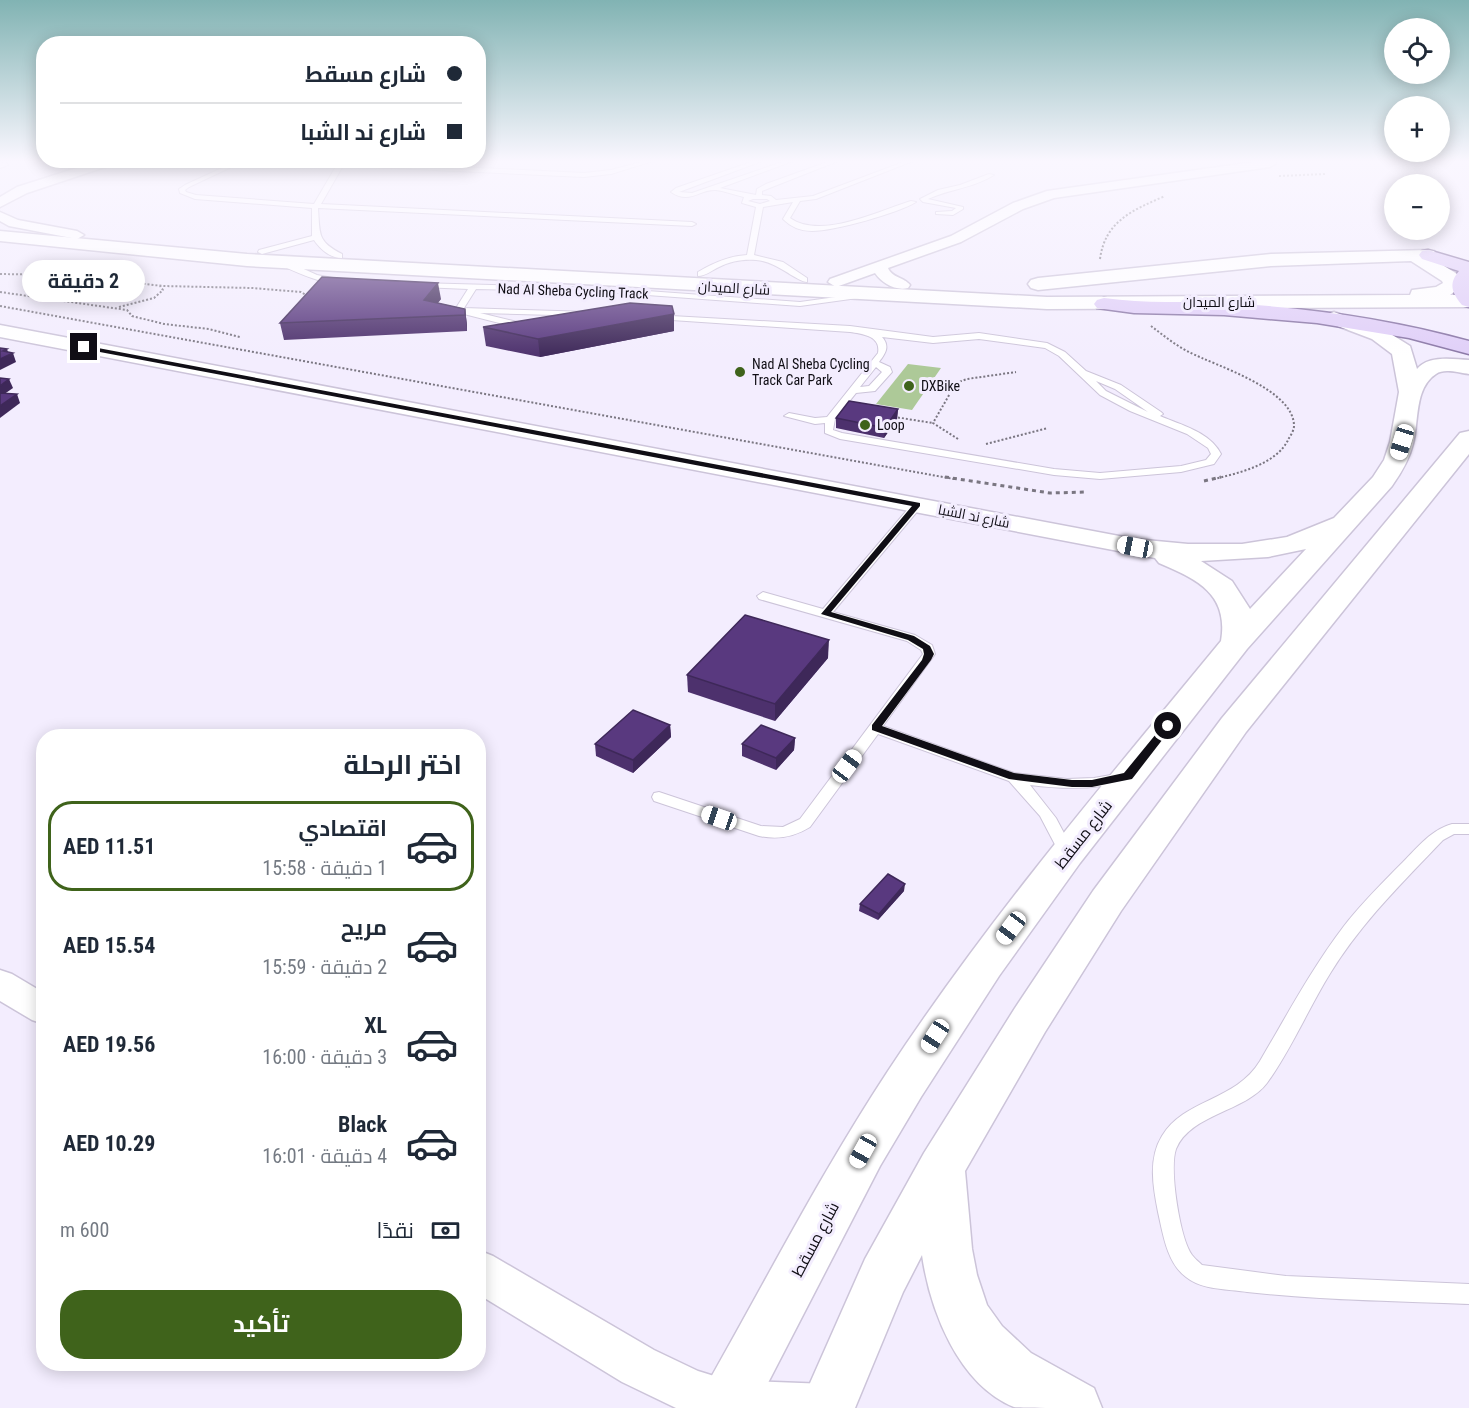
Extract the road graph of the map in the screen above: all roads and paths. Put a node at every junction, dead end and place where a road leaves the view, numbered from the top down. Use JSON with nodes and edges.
{"nodes":[{"id":1,"x":6,"y":227,"type":"edge"},
{"id":2,"x":33,"y":227,"type":"edge"},
{"id":3,"x":316,"y":227,"type":"edge"},
{"id":4,"x":756,"y":227,"type":"edge"},
{"id":5,"x":803,"y":227,"type":"edge"},
{"id":6,"x":826,"y":227,"type":"edge"},
{"id":7,"x":979,"y":227,"type":"edge"},
{"id":8,"x":1113,"y":227,"type":"edge"},
{"id":9,"x":76,"y":235,"type":"junction"},
{"id":10,"x":0,"y":236,"type":"edge"},
{"id":11,"x":316,"y":237,"type":"junction"},
{"id":12,"x":262,"y":252,"type":"junction"},
{"id":13,"x":1421,"y":255,"type":"junction"},
{"id":14,"x":1469,"y":255,"type":"edge"},
{"id":15,"x":339,"y":256,"type":"junction"},
{"id":16,"x":750,"y":258,"type":"junction"},
{"id":17,"x":1100,"y":260,"type":"dead end"},
{"id":18,"x":281,"y":262,"type":"junction"},
{"id":19,"x":882,"y":264,"type":"junction"},
{"id":20,"x":1469,"y":270,"type":"edge"},
{"id":21,"x":0,"y":274,"type":"edge"},
{"id":22,"x":701,"y":274,"type":"junction"},
{"id":23,"x":804,"y":280,"type":"junction"},
{"id":24,"x":353,"y":281,"type":"edge"},
{"id":25,"x":836,"y":282,"type":"junction"},
{"id":26,"x":412,"y":284,"type":"edge"},
{"id":27,"x":902,"y":285,"type":"junction"},
{"id":28,"x":160,"y":286,"type":"junction"},
{"id":29,"x":459,"y":286,"type":"junction"},
{"id":30,"x":473,"y":287,"type":"junction"},
{"id":31,"x":0,"y":292,"type":"edge"},
{"id":32,"x":866,"y":295,"type":"junction"},
{"id":33,"x":308,"y":299,"type":"edge"},
{"id":34,"x":1469,"y":301,"type":"edge"},
{"id":35,"x":753,"y":303,"type":"junction"},
{"id":36,"x":1157,"y":303,"type":"junction"},
{"id":37,"x":1104,"y":304,"type":"junction"},
{"id":38,"x":0,"y":306,"type":"edge"},
{"id":39,"x":115,"y":308,"type":"junction"},
{"id":40,"x":459,"y":310,"type":"junction"},
{"id":41,"x":510,"y":312,"type":"junction"},
{"id":42,"x":548,"y":312,"type":"junction"},
{"id":43,"x":587,"y":314,"type":"junction"},
{"id":44,"x":598,"y":314,"type":"edge"},
{"id":45,"x":643,"y":316,"type":"edge"},
{"id":46,"x":1334,"y":318,"type":"junction"},
{"id":47,"x":742,"y":321,"type":"junction"},
{"id":48,"x":556,"y":322,"type":"edge"},
{"id":49,"x":504,"y":323,"type":"junction"},
{"id":50,"x":546,"y":324,"type":"edge"},
{"id":51,"x":535,"y":325,"type":"edge"},
{"id":52,"x":1150,"y":325,"type":"dead end"},
{"id":53,"x":0,"y":331,"type":"edge"},
{"id":54,"x":871,"y":333,"type":"junction"},
{"id":55,"x":240,"y":337,"type":"dead end"},
{"id":56,"x":1469,"y":348,"type":"edge"},
{"id":57,"x":874,"y":363,"type":"junction"},
{"id":58,"x":1469,"y":367,"type":"edge"},
{"id":59,"x":1016,"y":372,"type":"dead end"},
{"id":60,"x":854,"y":390,"type":"junction"},
{"id":61,"x":1410,"y":392,"type":"junction"},
{"id":62,"x":840,"y":408,"type":"junction"},
{"id":63,"x":789,"y":416,"type":"dead end"},
{"id":64,"x":830,"y":419,"type":"junction"},
{"id":65,"x":933,"y":423,"type":"junction"},
{"id":66,"x":1048,"y":428,"type":"dead end"},
{"id":67,"x":1469,"y":438,"type":"edge"},
{"id":68,"x":967,"y":452,"type":"junction"},
{"id":69,"x":1200,"y":482,"type":"dead end"},
{"id":70,"x":1096,"y":492,"type":"dead end"},
{"id":71,"x":917,"y":505,"type":"junction"},
{"id":72,"x":1343,"y":524,"type":"junction"},
{"id":73,"x":1135,"y":547,"type":"junction"},
{"id":74,"x":763,"y":596,"type":"dead end"},
{"id":75,"x":825,"y":614,"type":"junction"},
{"id":76,"x":1236,"y":642,"type":"junction"},
{"id":77,"x":876,"y":728,"type":"junction"},
{"id":78,"x":1128,"y":776,"type":"junction"},
{"id":79,"x":1012,"y":777,"type":"junction"},
{"id":80,"x":659,"y":796,"type":"dead end"},
{"id":81,"x":1469,"y":829,"type":"edge"},
{"id":82,"x":1067,"y":854,"type":"junction"},
{"id":83,"x":0,"y":984,"type":"edge"},
{"id":84,"x":36,"y":1005,"type":"edge"},
{"id":85,"x":941,"y":1168,"type":"junction"},
{"id":86,"x":486,"y":1275,"type":"edge"},
{"id":87,"x":1469,"y":1294,"type":"edge"},
{"id":88,"x":726,"y":1406,"type":"edge"},
{"id":89,"x":827,"y":1408,"type":"edge"},
{"id":90,"x":845,"y":1408,"type":"edge"},
{"id":91,"x":1074,"y":1408,"type":"edge"}],
"edges":[{"from":1,"to":9,"type":"street","name":"شارع الميدان"},
{"from":2,"to":9,"type":"street"},
{"from":3,"to":11,"type":"lane"},
{"from":4,"to":16,"type":"lane"},
{"from":5,"to":6,"type":"lane"},
{"from":7,"to":19,"type":"street"},
{"from":8,"to":17,"type":"path"},
{"from":9,"to":12,"type":"street","name":"شارع الميدان"},
{"from":10,"to":18,"type":"street","name":"شارع الميدان"},
{"from":11,"to":12,"type":"lane"},
{"from":11,"to":15,"type":"lane"},
{"from":12,"to":15,"type":"street","name":"شارع الميدان"},
{"from":13,"to":14,"type":"main road","name":"شارع الميدان"},
{"from":13,"to":20,"type":"main road","name":"شارع الميدان"},
{"from":13,"to":27,"type":"street","name":"شارع الميدان"},
{"from":13,"to":36,"type":"street"},
{"from":15,"to":22,"type":"street","name":"شارع الميدان"},
{"from":16,"to":22,"type":"lane"},
{"from":16,"to":23,"type":"lane"},
{"from":18,"to":24,"type":"lane"},
{"from":18,"to":32,"type":"street","name":"شارع الميدان"},
{"from":19,"to":25,"type":"street"},
{"from":19,"to":27,"type":"street"},
{"from":20,"to":34,"type":"main road"},
{"from":21,"to":28,"type":"path"},
{"from":22,"to":23,"type":"street","name":"شارع الميدان"},
{"from":23,"to":25,"type":"street","name":"شارع الميدان"},
{"from":25,"to":27,"type":"street","name":"شارع الميدان"},
{"from":26,"to":29,"type":"lane","name":"Nad Al Sheba Cycling Track"},
{"from":28,"to":33,"type":"path"},
{"from":28,"to":39,"type":"path"},
{"from":29,"to":30,"type":"lane","name":"Nad Al Sheba Cycling Track"},
{"from":29,"to":40,"type":"lane"},
{"from":30,"to":35,"type":"lane","name":"Nad Al Sheba Cycling Track"},
{"from":30,"to":40,"type":"lane"},
{"from":31,"to":39,"type":"path"},
{"from":32,"to":35,"type":"lane","name":"Nad Al Sheba Cycling Track"},
{"from":32,"to":37,"type":"street","name":"شارع الميدان"},
{"from":34,"to":36,"type":"street","name":"شارع الميدان"},
{"from":35,"to":47,"type":"lane"},
{"from":36,"to":37,"type":"street","name":"شارع الميدان"},
{"from":37,"to":46,"type":"main road"},
{"from":38,"to":70,"type":"path"},
{"from":39,"to":55,"type":"path"},
{"from":40,"to":41,"type":"lane"},
{"from":40,"to":49,"type":"lane"},
{"from":41,"to":42,"type":"lane"},
{"from":41,"to":49,"type":"lane"},
{"from":42,"to":43,"type":"lane"},
{"from":42,"to":50,"type":"lane"},
{"from":43,"to":44,"type":"lane"},
{"from":43,"to":48,"type":"lane"},
{"from":45,"to":47,"type":"lane"},
{"from":46,"to":56,"type":"main road"},
{"from":46,"to":61,"type":"street","name":"شارع مسقط"},
{"from":47,"to":54,"type":"lane"},
{"from":49,"to":51,"type":"lane"},
{"from":52,"to":69,"type":"path"},
{"from":53,"to":71,"type":"street","name":"شارع ند الشبا"},
{"from":54,"to":57,"type":"lane"},
{"from":54,"to":68,"type":"lane"},
{"from":57,"to":60,"type":"lane"},
{"from":57,"to":60,"type":"lane"},
{"from":58,"to":61,"type":"street"},
{"from":59,"to":65,"type":"path"},
{"from":60,"to":62,"type":"lane"},
{"from":61,"to":72,"type":"street","name":"شارع مسقط"},
{"from":62,"to":64,"type":"lane"},
{"from":62,"to":65,"type":"path"},
{"from":63,"to":64,"type":"lane"},
{"from":64,"to":68,"type":"lane"},
{"from":65,"to":68,"type":"path"},
{"from":66,"to":68,"type":"path"},
{"from":67,"to":85,"type":"street"},
{"from":71,"to":73,"type":"street","name":"شارع ند الشبا"},
{"from":71,"to":75,"type":"lane"},
{"from":72,"to":73,"type":"street","name":"شارع ند الشبا"},
{"from":72,"to":76,"type":"street","name":"شارع مسقط"},
{"from":73,"to":76,"type":"street","name":"شارع ند الشبا"},
{"from":74,"to":75,"type":"lane"},
{"from":75,"to":77,"type":"lane"},
{"from":76,"to":78,"type":"street","name":"شارع مسقط"},
{"from":77,"to":79,"type":"lane"},
{"from":77,"to":80,"type":"lane"},
{"from":78,"to":79,"type":"lane"},
{"from":78,"to":82,"type":"street","name":"شارع مسقط"},
{"from":79,"to":82,"type":"lane"},
{"from":81,"to":87,"type":"lane"},
{"from":82,"to":88,"type":"street","name":"شارع مسقط"},
{"from":83,"to":84,"type":"street"},
{"from":85,"to":89,"type":"street"},
{"from":85,"to":91,"type":"street"},
{"from":86,"to":88,"type":"street"},
{"from":88,"to":89,"type":"street"},
{"from":89,"to":90,"type":"lane"}]}
